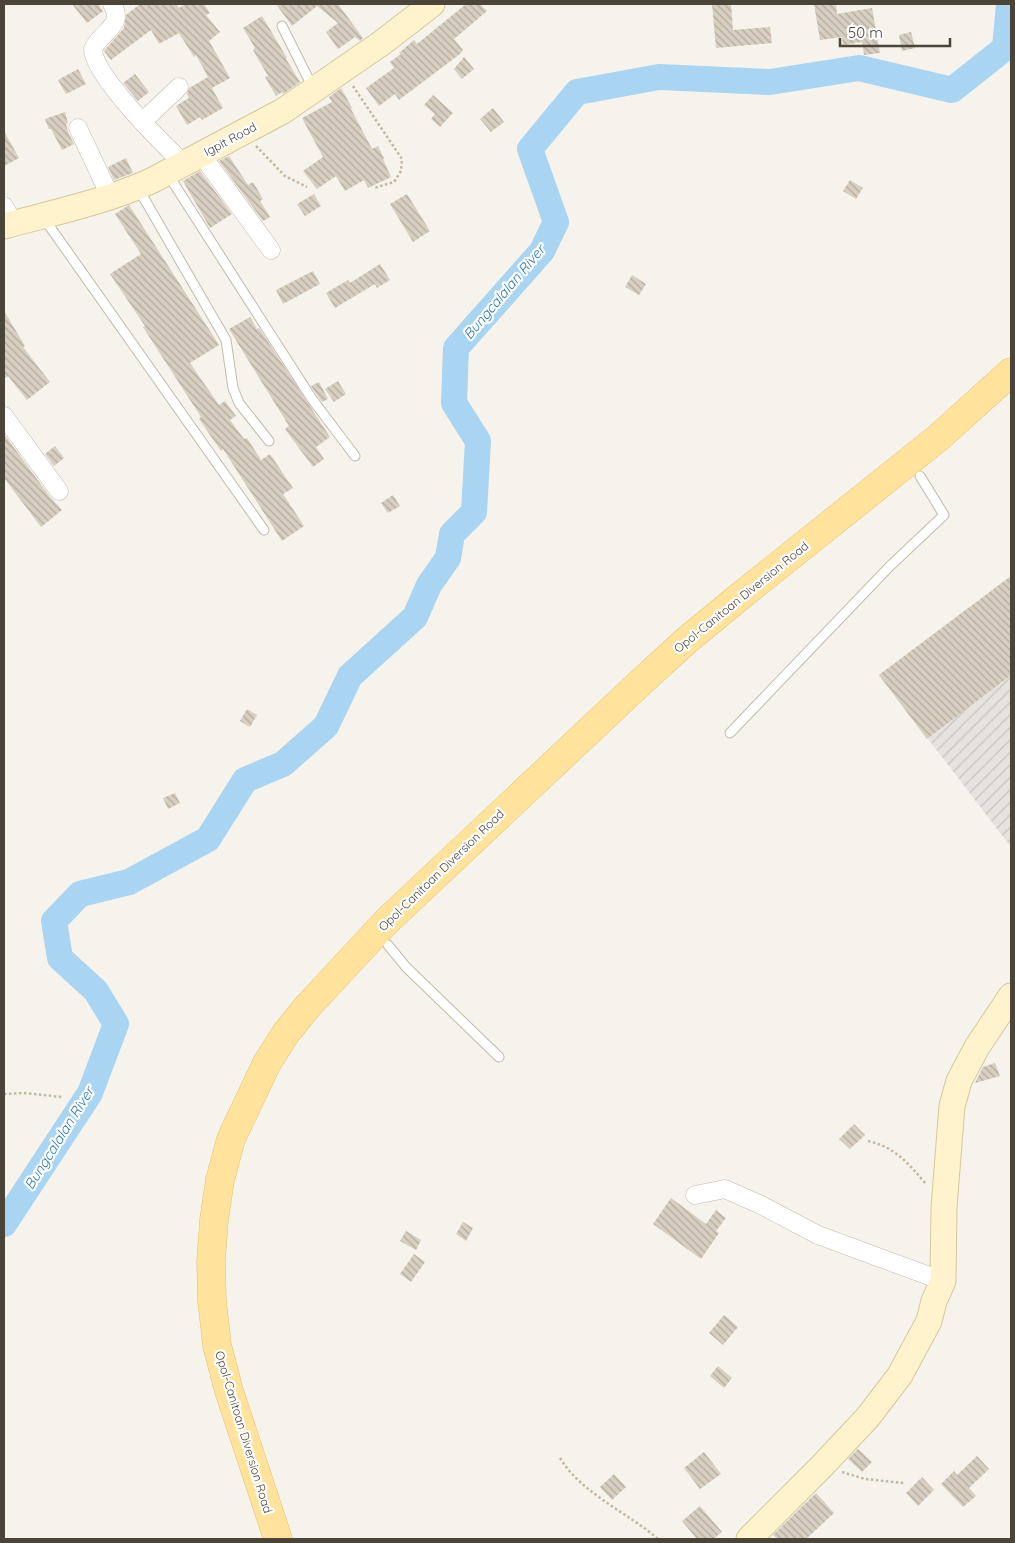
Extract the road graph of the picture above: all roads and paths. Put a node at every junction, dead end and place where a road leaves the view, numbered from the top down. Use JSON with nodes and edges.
{"nodes":[{"id":1,"x":112,"y":4,"type":"edge"},
{"id":2,"x":432,"y":4,"type":"edge"},
{"id":3,"x":282,"y":26,"type":"dead end"},
{"id":4,"x":342,"y":71,"type":"junction"},
{"id":5,"x":179,"y":87,"type":"dead end"},
{"id":6,"x":314,"y":90,"type":"junction"},
{"id":7,"x":142,"y":122,"type":"junction"},
{"id":8,"x":78,"y":128,"type":"dead end"},
{"id":9,"x":244,"y":131,"type":"junction"},
{"id":10,"x":183,"y":163,"type":"junction"},
{"id":11,"x":137,"y":187,"type":"junction"},
{"id":12,"x":307,"y":187,"type":"dead end"},
{"id":13,"x":374,"y":188,"type":"dead end"},
{"id":14,"x":110,"y":196,"type":"junction"},
{"id":15,"x":42,"y":215,"type":"junction"},
{"id":16,"x":7,"y":219,"type":"edge"},
{"id":17,"x":271,"y":250,"type":"dead end"},
{"id":18,"x":1011,"y":372,"type":"edge"},
{"id":19,"x":1011,"y":396,"type":"edge"},
{"id":20,"x":4,"y":416,"type":"edge"},
{"id":21,"x":269,"y":441,"type":"dead end"},
{"id":22,"x":355,"y":456,"type":"dead end"},
{"id":23,"x":920,"y":476,"type":"junction"},
{"id":24,"x":59,"y":491,"type":"dead end"},
{"id":25,"x":264,"y":530,"type":"dead end"},
{"id":26,"x":730,"y":733,"type":"dead end"},
{"id":27,"x":388,"y":945,"type":"junction"},
{"id":28,"x":1011,"y":996,"type":"edge"},
{"id":29,"x":499,"y":1057,"type":"dead end"},
{"id":30,"x":4,"y":1094,"type":"edge"},
{"id":31,"x":62,"y":1097,"type":"dead end"},
{"id":32,"x":868,"y":1141,"type":"dead end"},
{"id":33,"x":695,"y":1195,"type":"dead end"},
{"id":34,"x":944,"y":1206,"type":"junction"},
{"id":35,"x":943,"y":1281,"type":"junction"},
{"id":36,"x":560,"y":1458,"type":"dead end"},
{"id":37,"x":822,"y":1466,"type":"junction"},
{"id":38,"x":904,"y":1483,"type":"dead end"},
{"id":39,"x":278,"y":1539,"type":"edge"},
{"id":40,"x":296,"y":1539,"type":"edge"},
{"id":41,"x":658,"y":1539,"type":"edge"},
{"id":42,"x":749,"y":1539,"type":"edge"}],
"edges":[{"from":1,"to":7,"type":"street"},
{"from":2,"to":4,"type":"street","name":"Igpit Road"},
{"from":3,"to":6,"type":"lane"},
{"from":4,"to":6,"type":"street","name":"Igpit Road"},
{"from":4,"to":13,"type":"path"},
{"from":5,"to":7,"type":"street"},
{"from":6,"to":9,"type":"street","name":"Igpit Road"},
{"from":7,"to":10,"type":"street"},
{"from":8,"to":14,"type":"street"},
{"from":9,"to":10,"type":"street","name":"Igpit Road"},
{"from":9,"to":12,"type":"path"},
{"from":10,"to":11,"type":"street","name":"Igpit Road"},
{"from":10,"to":17,"type":"street"},
{"from":10,"to":22,"type":"lane"},
{"from":11,"to":14,"type":"street","name":"Igpit Road"},
{"from":11,"to":21,"type":"lane"},
{"from":14,"to":15,"type":"street","name":"Igpit Road"},
{"from":15,"to":16,"type":"street","name":"Igpit Road"},
{"from":15,"to":25,"type":"lane"},
{"from":18,"to":39,"type":"main road","name":"Opol-Canitoan Diversion Road"},
{"from":19,"to":23,"type":"main road","name":"Opol-Canitoan Diversion Road"},
{"from":20,"to":24,"type":"street"},
{"from":23,"to":26,"type":"lane"},
{"from":23,"to":27,"type":"main road","name":"Opol-Canitoan Diversion Road"},
{"from":27,"to":29,"type":"lane"},
{"from":27,"to":40,"type":"main road","name":"Opol-Canitoan Diversion Road"},
{"from":28,"to":34,"type":"street"},
{"from":30,"to":31,"type":"path"},
{"from":32,"to":34,"type":"path"},
{"from":33,"to":35,"type":"street"},
{"from":34,"to":35,"type":"street"},
{"from":35,"to":37,"type":"street"},
{"from":36,"to":41,"type":"path"},
{"from":37,"to":38,"type":"path"},
{"from":37,"to":42,"type":"street"}]}
